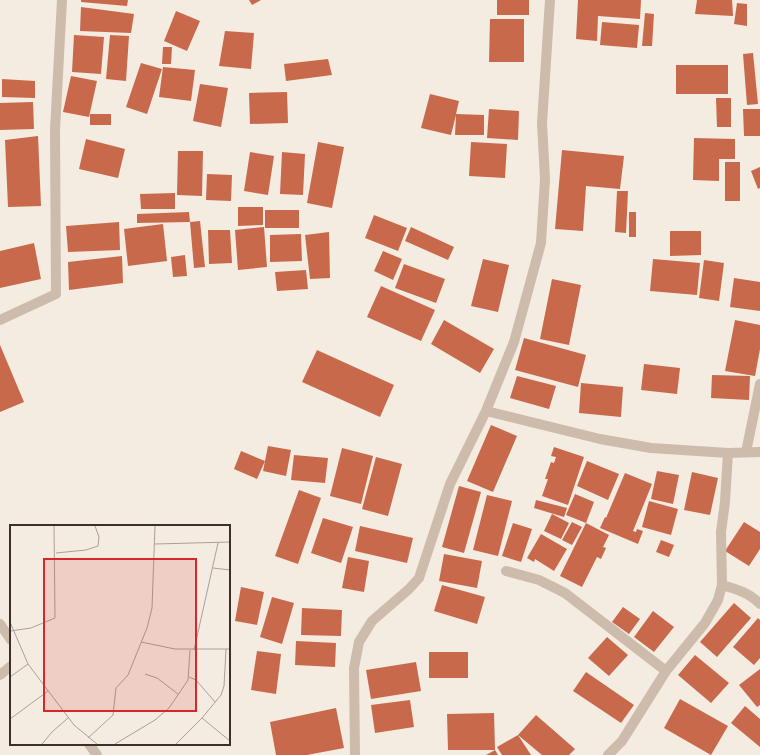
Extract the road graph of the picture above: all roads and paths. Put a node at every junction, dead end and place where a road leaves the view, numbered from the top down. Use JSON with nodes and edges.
{"nodes":[{"id":1,"x":62,"y":0,"type":"edge"},
{"id":2,"x":550,"y":0,"type":"edge"},
{"id":3,"x":0,"y":320,"type":"edge"},
{"id":4,"x":760,"y":384,"type":"edge"},
{"id":5,"x":486,"y":411,"type":"junction"},
{"id":6,"x":746,"y":452,"type":"junction"},
{"id":7,"x":760,"y":452,"type":"edge"},
{"id":8,"x":728,"y":453,"type":"junction"},
{"id":9,"x":506,"y":571,"type":"dead end"},
{"id":10,"x":722,"y":585,"type":"junction"},
{"id":11,"x":760,"y":604,"type":"edge"},
{"id":12,"x":0,"y":624,"type":"edge"},
{"id":13,"x":10,"y":639,"type":"edge"},
{"id":14,"x":10,"y":667,"type":"edge"},
{"id":15,"x":666,"y":671,"type":"junction"},
{"id":16,"x":0,"y":675,"type":"edge"},
{"id":17,"x":90,"y":745,"type":"edge"},
{"id":18,"x":97,"y":755,"type":"edge"},
{"id":19,"x":354,"y":755,"type":"edge"},
{"id":20,"x":608,"y":755,"type":"edge"}],
"edges":[{"from":1,"to":3,"type":"street"},
{"from":2,"to":5,"type":"street"},
{"from":4,"to":6,"type":"street"},
{"from":5,"to":8,"type":"street"},
{"from":5,"to":19,"type":"street"},
{"from":6,"to":7,"type":"street"},
{"from":6,"to":8,"type":"street"},
{"from":8,"to":10,"type":"street"},
{"from":9,"to":15,"type":"street"},
{"from":10,"to":11,"type":"street"},
{"from":10,"to":15,"type":"street"},
{"from":12,"to":13,"type":"street"},
{"from":14,"to":16,"type":"street"},
{"from":15,"to":20,"type":"street"},
{"from":17,"to":18,"type":"street"}]}
